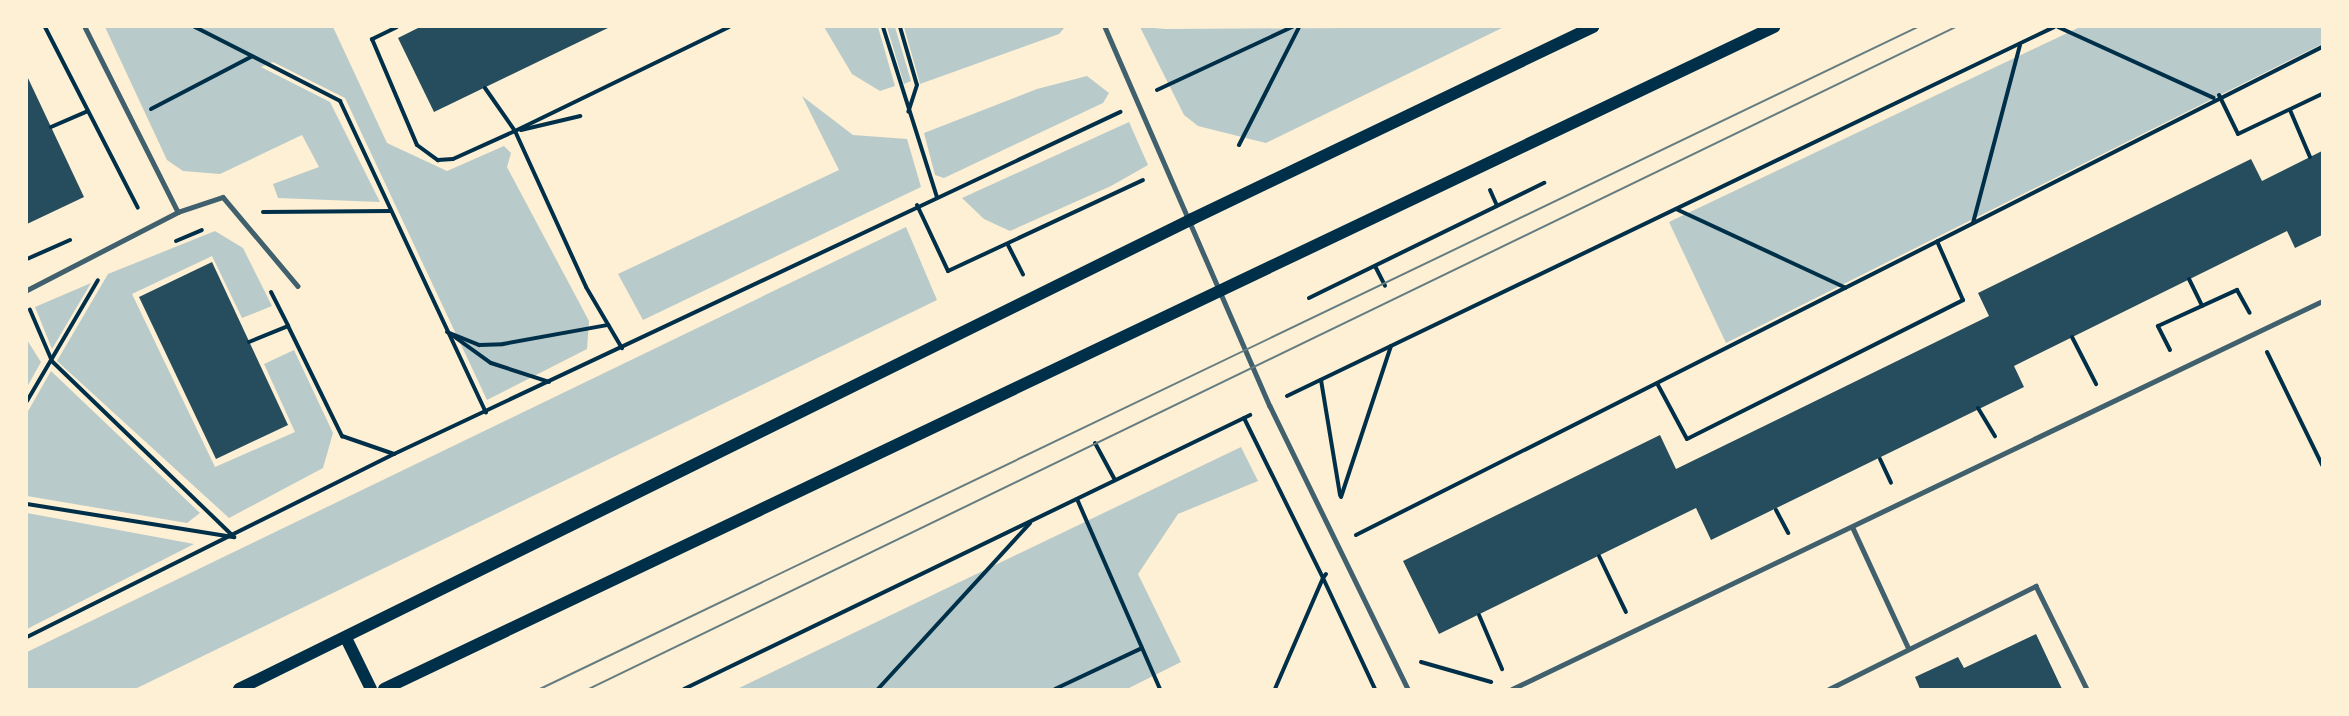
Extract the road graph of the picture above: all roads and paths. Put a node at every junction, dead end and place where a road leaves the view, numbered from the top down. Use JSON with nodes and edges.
{"nodes":[{"id":1,"x":45,"y":27,"type":"edge"},
{"id":2,"x":85,"y":27,"type":"edge"},
{"id":3,"x":195,"y":27,"type":"edge"},
{"id":4,"x":397,"y":27,"type":"edge"},
{"id":5,"x":729,"y":27,"type":"edge"},
{"id":6,"x":883,"y":27,"type":"edge"},
{"id":7,"x":900,"y":27,"type":"edge"},
{"id":8,"x":1105,"y":27,"type":"edge"},
{"id":9,"x":1292,"y":27,"type":"edge"},
{"id":10,"x":1299,"y":27,"type":"edge"},
{"id":11,"x":1593,"y":27,"type":"edge"},
{"id":12,"x":1774,"y":27,"type":"edge"},
{"id":13,"x":2056,"y":27,"type":"edge"},
{"id":14,"x":2020,"y":44,"type":"junction"},
{"id":15,"x":2322,"y":47,"type":"edge"},
{"id":16,"x":251,"y":57,"type":"junction"},
{"id":17,"x":485,"y":88,"type":"dead end"},
{"id":18,"x":2322,"y":94,"type":"edge"},
{"id":19,"x":2219,"y":95,"type":"junction"},
{"id":20,"x":2214,"y":98,"type":"junction"},
{"id":21,"x":1143,"y":102,"type":"junction"},
{"id":22,"x":2290,"y":110,"type":"junction"},
{"id":23,"x":88,"y":111,"type":"junction"},
{"id":24,"x":908,"y":112,"type":"junction"},
{"id":25,"x":580,"y":116,"type":"dead end"},
{"id":26,"x":132,"y":119,"type":"junction"},
{"id":27,"x":51,"y":128,"type":"dead end"},
{"id":28,"x":515,"y":131,"type":"junction"},
{"id":29,"x":1239,"y":145,"type":"dead end"},
{"id":30,"x":2310,"y":157,"type":"dead end"},
{"id":31,"x":1143,"y":180,"type":"dead end"},
{"id":32,"x":1544,"y":183,"type":"dead end"},
{"id":33,"x":937,"y":196,"type":"junction"},
{"id":34,"x":917,"y":205,"type":"junction"},
{"id":35,"x":1676,"y":209,"type":"junction"},
{"id":36,"x":391,"y":211,"type":"junction"},
{"id":37,"x":178,"y":212,"type":"junction"},
{"id":38,"x":129,"y":214,"type":"dead end"},
{"id":39,"x":239,"y":219,"type":"junction"},
{"id":40,"x":1192,"y":219,"type":"junction"},
{"id":41,"x":1973,"y":223,"type":"junction"},
{"id":42,"x":78,"y":236,"type":"dead end"},
{"id":43,"x":1937,"y":241,"type":"junction"},
{"id":44,"x":169,"y":244,"type":"dead end"},
{"id":45,"x":1008,"y":245,"type":"junction"},
{"id":46,"x":27,"y":259,"type":"edge"},
{"id":47,"x":1375,"y":266,"type":"junction"},
{"id":48,"x":93,"y":275,"type":"dead end"},
{"id":49,"x":2189,"y":279,"type":"dead end"},
{"id":50,"x":268,"y":285,"type":"dead end"},
{"id":51,"x":298,"y":286,"type":"dead end"},
{"id":52,"x":1385,"y":286,"type":"dead end"},
{"id":53,"x":1221,"y":288,"type":"junction"},
{"id":54,"x":1846,"y":288,"type":"junction"},
{"id":55,"x":27,"y":290,"type":"edge"},
{"id":56,"x":1035,"y":296,"type":"junction"},
{"id":57,"x":1309,"y":298,"type":"dead end"},
{"id":58,"x":39,"y":301,"type":"dead end"},
{"id":59,"x":2322,"y":301,"type":"edge"},
{"id":60,"x":27,"y":306,"type":"edge"},
{"id":61,"x":2202,"y":306,"type":"dead end"},
{"id":62,"x":608,"y":325,"type":"junction"},
{"id":63,"x":288,"y":326,"type":"junction"},
{"id":64,"x":446,"y":332,"type":"junction"},
{"id":65,"x":2257,"y":332,"type":"junction"},
{"id":66,"x":2072,"y":337,"type":"dead end"},
{"id":67,"x":249,"y":342,"type":"dead end"},
{"id":68,"x":1391,"y":346,"type":"junction"},
{"id":69,"x":622,"y":348,"type":"junction"},
{"id":70,"x":52,"y":361,"type":"junction"},
{"id":71,"x":1321,"y":380,"type":"junction"},
{"id":72,"x":551,"y":382,"type":"junction"},
{"id":73,"x":1658,"y":385,"type":"junction"},
{"id":74,"x":2101,"y":393,"type":"dead end"},
{"id":75,"x":1281,"y":399,"type":"dead end"},
{"id":76,"x":27,"y":401,"type":"edge"},
{"id":77,"x":1978,"y":408,"type":"dead end"},
{"id":78,"x":486,"y":412,"type":"junction"},
{"id":79,"x":1256,"y":412,"type":"dead end"},
{"id":80,"x":1244,"y":418,"type":"junction"},
{"id":81,"x":1998,"y":442,"type":"dead end"},
{"id":82,"x":1095,"y":443,"type":"dead end"},
{"id":83,"x":394,"y":454,"type":"junction"},
{"id":84,"x":1880,"y":459,"type":"dead end"},
{"id":85,"x":2322,"y":465,"type":"edge"},
{"id":86,"x":1115,"y":480,"type":"junction"},
{"id":87,"x":1896,"y":492,"type":"dead end"},
{"id":88,"x":1077,"y":499,"type":"junction"},
{"id":89,"x":27,"y":504,"type":"edge"},
{"id":90,"x":1776,"y":510,"type":"dead end"},
{"id":91,"x":1032,"y":521,"type":"junction"},
{"id":92,"x":1853,"y":528,"type":"junction"},
{"id":93,"x":234,"y":537,"type":"junction"},
{"id":94,"x":1353,"y":537,"type":"dead end"},
{"id":95,"x":1792,"y":543,"type":"dead end"},
{"id":96,"x":1599,"y":556,"type":"dead end"},
{"id":97,"x":1479,"y":615,"type":"dead end"},
{"id":98,"x":1630,"y":622,"type":"dead end"},
{"id":99,"x":27,"y":637,"type":"edge"},
{"id":100,"x":346,"y":638,"type":"junction"},
{"id":101,"x":1142,"y":648,"type":"junction"},
{"id":102,"x":1909,"y":649,"type":"junction"},
{"id":103,"x":1508,"y":681,"type":"dead end"},
{"id":104,"x":239,"y":689,"type":"edge"},
{"id":105,"x":371,"y":689,"type":"edge"},
{"id":106,"x":384,"y":689,"type":"edge"},
{"id":107,"x":684,"y":689,"type":"edge"},
{"id":108,"x":879,"y":689,"type":"edge"},
{"id":109,"x":1055,"y":689,"type":"edge"},
{"id":110,"x":1160,"y":689,"type":"edge"},
{"id":111,"x":1275,"y":689,"type":"edge"},
{"id":112,"x":1408,"y":689,"type":"edge"},
{"id":113,"x":1512,"y":689,"type":"edge"},
{"id":114,"x":1829,"y":689,"type":"edge"},
{"id":115,"x":2087,"y":689,"type":"edge"}],
"edges":[{"from":1,"to":23,"type":"path"},
{"from":2,"to":26,"type":"lane"},
{"from":3,"to":16,"type":"path"},
{"from":4,"to":28,"type":"path"},
{"from":5,"to":28,"type":"path"},
{"from":6,"to":24,"type":"path"},
{"from":7,"to":24,"type":"path"},
{"from":8,"to":21,"type":"lane"},
{"from":9,"to":21,"type":"path"},
{"from":10,"to":29,"type":"path"},
{"from":11,"to":40,"type":"main road"},
{"from":12,"to":53,"type":"main road"},
{"from":13,"to":14,"type":"path"},
{"from":13,"to":20,"type":"path"},
{"from":14,"to":35,"type":"path"},
{"from":14,"to":41,"type":"path"},
{"from":15,"to":19,"type":"path"},
{"from":16,"to":26,"type":"path"},
{"from":16,"to":36,"type":"path"},
{"from":17,"to":28,"type":"path"},
{"from":18,"to":22,"type":"path"},
{"from":19,"to":20,"type":"path"},
{"from":19,"to":22,"type":"path"},
{"from":20,"to":41,"type":"path"},
{"from":21,"to":33,"type":"path"},
{"from":21,"to":40,"type":"lane"},
{"from":22,"to":30,"type":"path"},
{"from":23,"to":27,"type":"path"},
{"from":23,"to":38,"type":"path"},
{"from":24,"to":33,"type":"path"},
{"from":25,"to":28,"type":"path"},
{"from":26,"to":37,"type":"lane"},
{"from":28,"to":62,"type":"path"},
{"from":31,"to":45,"type":"path"},
{"from":32,"to":47,"type":"path"},
{"from":33,"to":34,"type":"path"},
{"from":34,"to":45,"type":"path"},
{"from":34,"to":69,"type":"path"},
{"from":35,"to":54,"type":"path"},
{"from":35,"to":68,"type":"path"},
{"from":36,"to":39,"type":"path"},
{"from":36,"to":64,"type":"path"},
{"from":37,"to":39,"type":"lane"},
{"from":37,"to":55,"type":"lane"},
{"from":39,"to":44,"type":"path"},
{"from":39,"to":51,"type":"lane"},
{"from":40,"to":53,"type":"lane"},
{"from":40,"to":56,"type":"main road"},
{"from":41,"to":43,"type":"path"},
{"from":42,"to":46,"type":"path"},
{"from":43,"to":54,"type":"path"},
{"from":43,"to":73,"type":"path"},
{"from":45,"to":56,"type":"path"},
{"from":47,"to":52,"type":"path"},
{"from":47,"to":57,"type":"path"},
{"from":48,"to":70,"type":"path"},
{"from":49,"to":61,"type":"path"},
{"from":50,"to":63,"type":"path"},
{"from":53,"to":106,"type":"main road"},
{"from":53,"to":112,"type":"lane"},
{"from":54,"to":73,"type":"path"},
{"from":56,"to":100,"type":"main road"},
{"from":58,"to":60,"type":"path"},
{"from":59,"to":65,"type":"lane"},
{"from":60,"to":70,"type":"path"},
{"from":62,"to":64,"type":"path"},
{"from":62,"to":69,"type":"path"},
{"from":63,"to":67,"type":"path"},
{"from":63,"to":83,"type":"path"},
{"from":64,"to":72,"type":"path"},
{"from":64,"to":78,"type":"path"},
{"from":65,"to":85,"type":"path"},
{"from":65,"to":92,"type":"lane"},
{"from":66,"to":74,"type":"path"},
{"from":68,"to":71,"type":"path"},
{"from":68,"to":71,"type":"path"},
{"from":69,"to":72,"type":"path"},
{"from":70,"to":76,"type":"path"},
{"from":70,"to":93,"type":"path"},
{"from":71,"to":75,"type":"path"},
{"from":72,"to":78,"type":"path"},
{"from":73,"to":94,"type":"path"},
{"from":77,"to":81,"type":"path"},
{"from":78,"to":83,"type":"path"},
{"from":79,"to":80,"type":"path"},
{"from":80,"to":86,"type":"path"},
{"from":80,"to":111,"type":"path"},
{"from":82,"to":86,"type":"path"},
{"from":83,"to":93,"type":"path"},
{"from":84,"to":87,"type":"path"},
{"from":86,"to":88,"type":"path"},
{"from":88,"to":91,"type":"path"},
{"from":88,"to":101,"type":"path"},
{"from":89,"to":93,"type":"path"},
{"from":90,"to":95,"type":"path"},
{"from":91,"to":107,"type":"path"},
{"from":91,"to":108,"type":"path"},
{"from":92,"to":102,"type":"lane"},
{"from":92,"to":113,"type":"lane"},
{"from":93,"to":99,"type":"path"},
{"from":96,"to":98,"type":"path"},
{"from":97,"to":103,"type":"path"},
{"from":100,"to":104,"type":"main road"},
{"from":100,"to":105,"type":"main road"},
{"from":101,"to":109,"type":"path"},
{"from":101,"to":110,"type":"path"},
{"from":102,"to":114,"type":"lane"},
{"from":102,"to":115,"type":"lane"}]}
